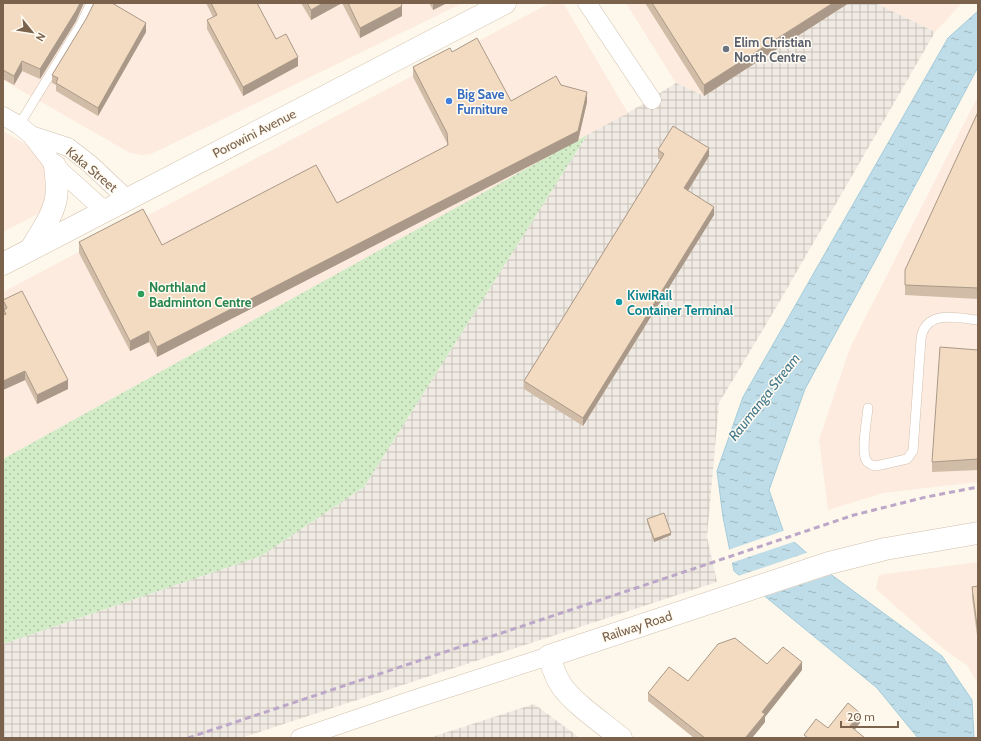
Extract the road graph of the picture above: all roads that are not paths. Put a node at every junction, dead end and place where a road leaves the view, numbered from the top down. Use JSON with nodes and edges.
{"nodes":[{"id":1,"x":92,"y":3,"type":"edge"},
{"id":2,"x":505,"y":3,"type":"edge"},
{"id":3,"x":587,"y":3,"type":"edge"},
{"id":4,"x":652,"y":100,"type":"dead end"},
{"id":5,"x":3,"y":116,"type":"edge"},
{"id":6,"x":25,"y":130,"type":"junction"},
{"id":7,"x":55,"y":166,"type":"junction"},
{"id":8,"x":127,"y":199,"type":"junction"},
{"id":9,"x":105,"y":211,"type":"junction"},
{"id":10,"x":31,"y":249,"type":"junction"},
{"id":11,"x":3,"y":264,"type":"edge"},
{"id":12,"x":978,"y":320,"type":"edge"},
{"id":13,"x":868,"y":408,"type":"dead end"},
{"id":14,"x":978,"y":533,"type":"edge"},
{"id":15,"x":550,"y":656,"type":"junction"},
{"id":16,"x":300,"y":738,"type":"edge"},
{"id":17,"x":621,"y":738,"type":"edge"}],
"edges":[{"from":1,"to":6,"type":"lane"},
{"from":2,"to":8,"type":"main road","name":"Porowini Avenue"},
{"from":3,"to":4,"type":"street"},
{"from":5,"to":6,"type":"street","name":"Kaka Street"},
{"from":6,"to":7,"type":"street","name":"Kaka Street"},
{"from":6,"to":8,"type":"street","name":"Kaka Street"},
{"from":7,"to":9,"type":"street","name":"Kaka Street"},
{"from":7,"to":10,"type":"main road"},
{"from":8,"to":9,"type":"main road","name":"Porowini Avenue"},
{"from":9,"to":10,"type":"main road","name":"Porowini Avenue"},
{"from":10,"to":11,"type":"main road","name":"Porowini Avenue"},
{"from":12,"to":13,"type":"lane"},
{"from":14,"to":15,"type":"main road","name":"Railway Road"},
{"from":15,"to":16,"type":"street","name":"Railway Road"},
{"from":15,"to":17,"type":"main road"}]}
